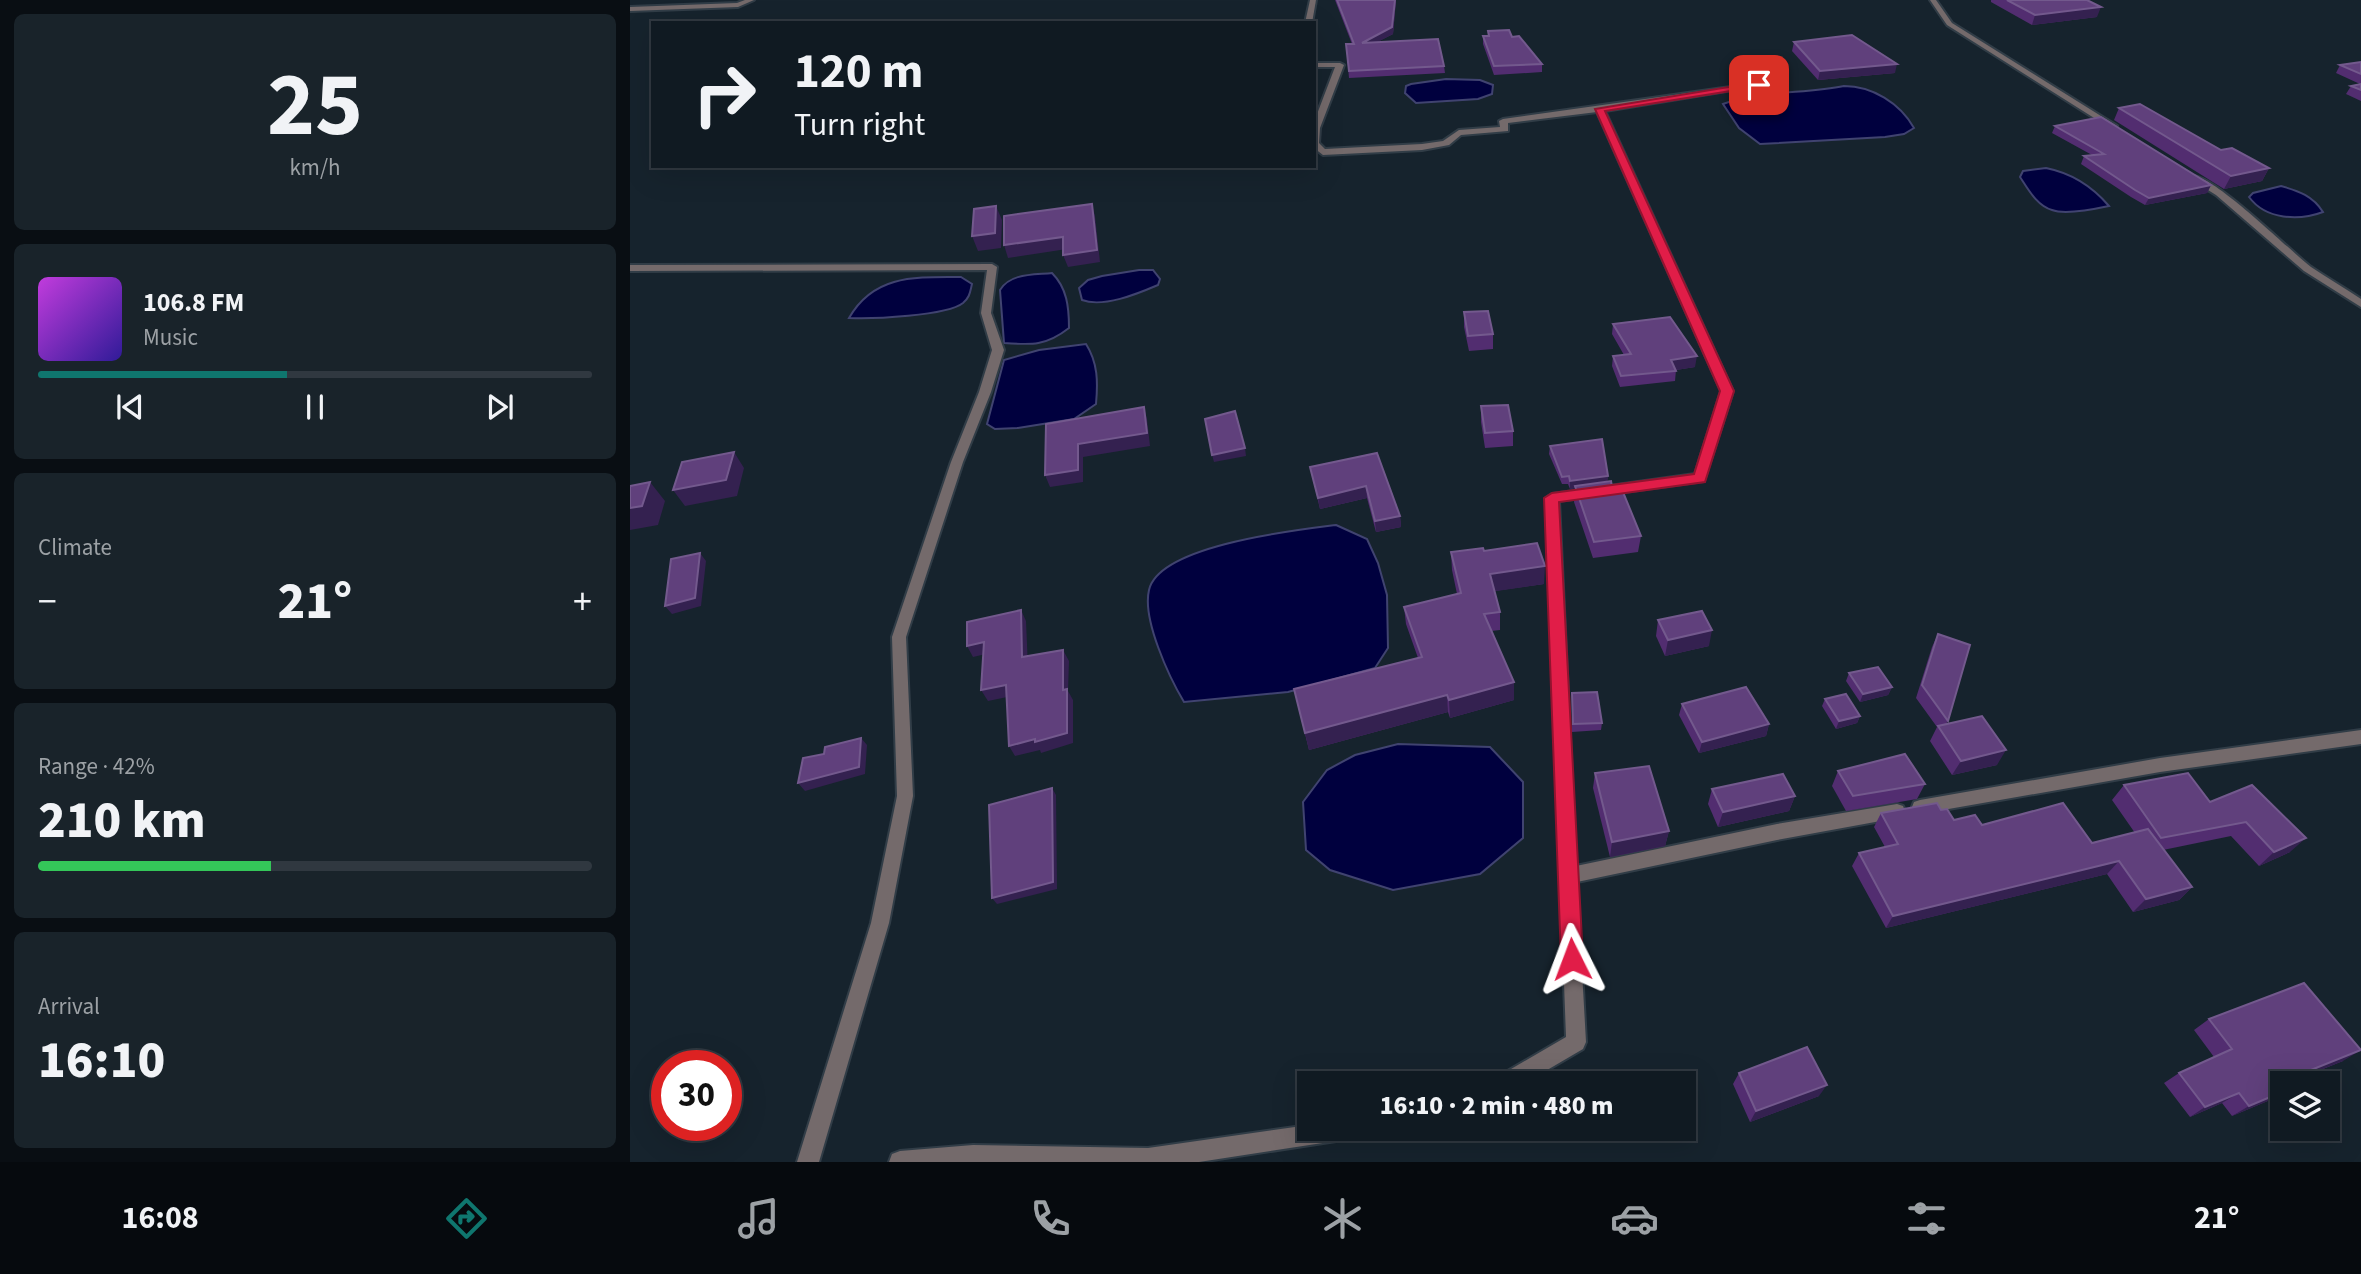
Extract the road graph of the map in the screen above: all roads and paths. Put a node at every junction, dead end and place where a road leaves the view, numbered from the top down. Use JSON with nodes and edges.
{"nodes":[{"id":1,"x":751,"y":0,"type":"edge"},
{"id":2,"x":1312,"y":0,"type":"edge"},
{"id":3,"x":1933,"y":0,"type":"edge"},
{"id":4,"x":630,"y":9,"type":"edge"},
{"id":5,"x":1308,"y":21,"type":"edge"},
{"id":6,"x":1316,"y":65,"type":"edge"},
{"id":7,"x":1759,"y":85,"type":"dead end"},
{"id":8,"x":1600,"y":109,"type":"junction"},
{"id":9,"x":1316,"y":128,"type":"edge"},
{"id":10,"x":2125,"y":134,"type":"edge"},
{"id":11,"x":1316,"y":145,"type":"edge"},
{"id":12,"x":2184,"y":171,"type":"edge"},
{"id":13,"x":630,"y":268,"type":"edge"},
{"id":14,"x":2361,"y":304,"type":"edge"},
{"id":15,"x":2361,"y":737,"type":"edge"},
{"id":16,"x":1568,"y":876,"type":"junction"},
{"id":17,"x":1526,"y":1071,"type":"edge"},
{"id":18,"x":1297,"y":1137,"type":"edge"},
{"id":19,"x":1148,"y":1160,"type":"edge"},
{"id":20,"x":808,"y":1162,"type":"edge"},
{"id":21,"x":900,"y":1162,"type":"edge"}],
"edges":[{"from":1,"to":4,"type":"street"},
{"from":2,"to":5,"type":"street"},
{"from":3,"to":10,"type":"street"},
{"from":6,"to":9,"type":"street"},
{"from":7,"to":8,"type":"street"},
{"from":8,"to":11,"type":"street"},
{"from":8,"to":16,"type":"street"},
{"from":12,"to":14,"type":"street"},
{"from":13,"to":20,"type":"street"},
{"from":15,"to":16,"type":"street"},
{"from":16,"to":17,"type":"street"},
{"from":18,"to":19,"type":"street"},
{"from":19,"to":21,"type":"street"}]}
